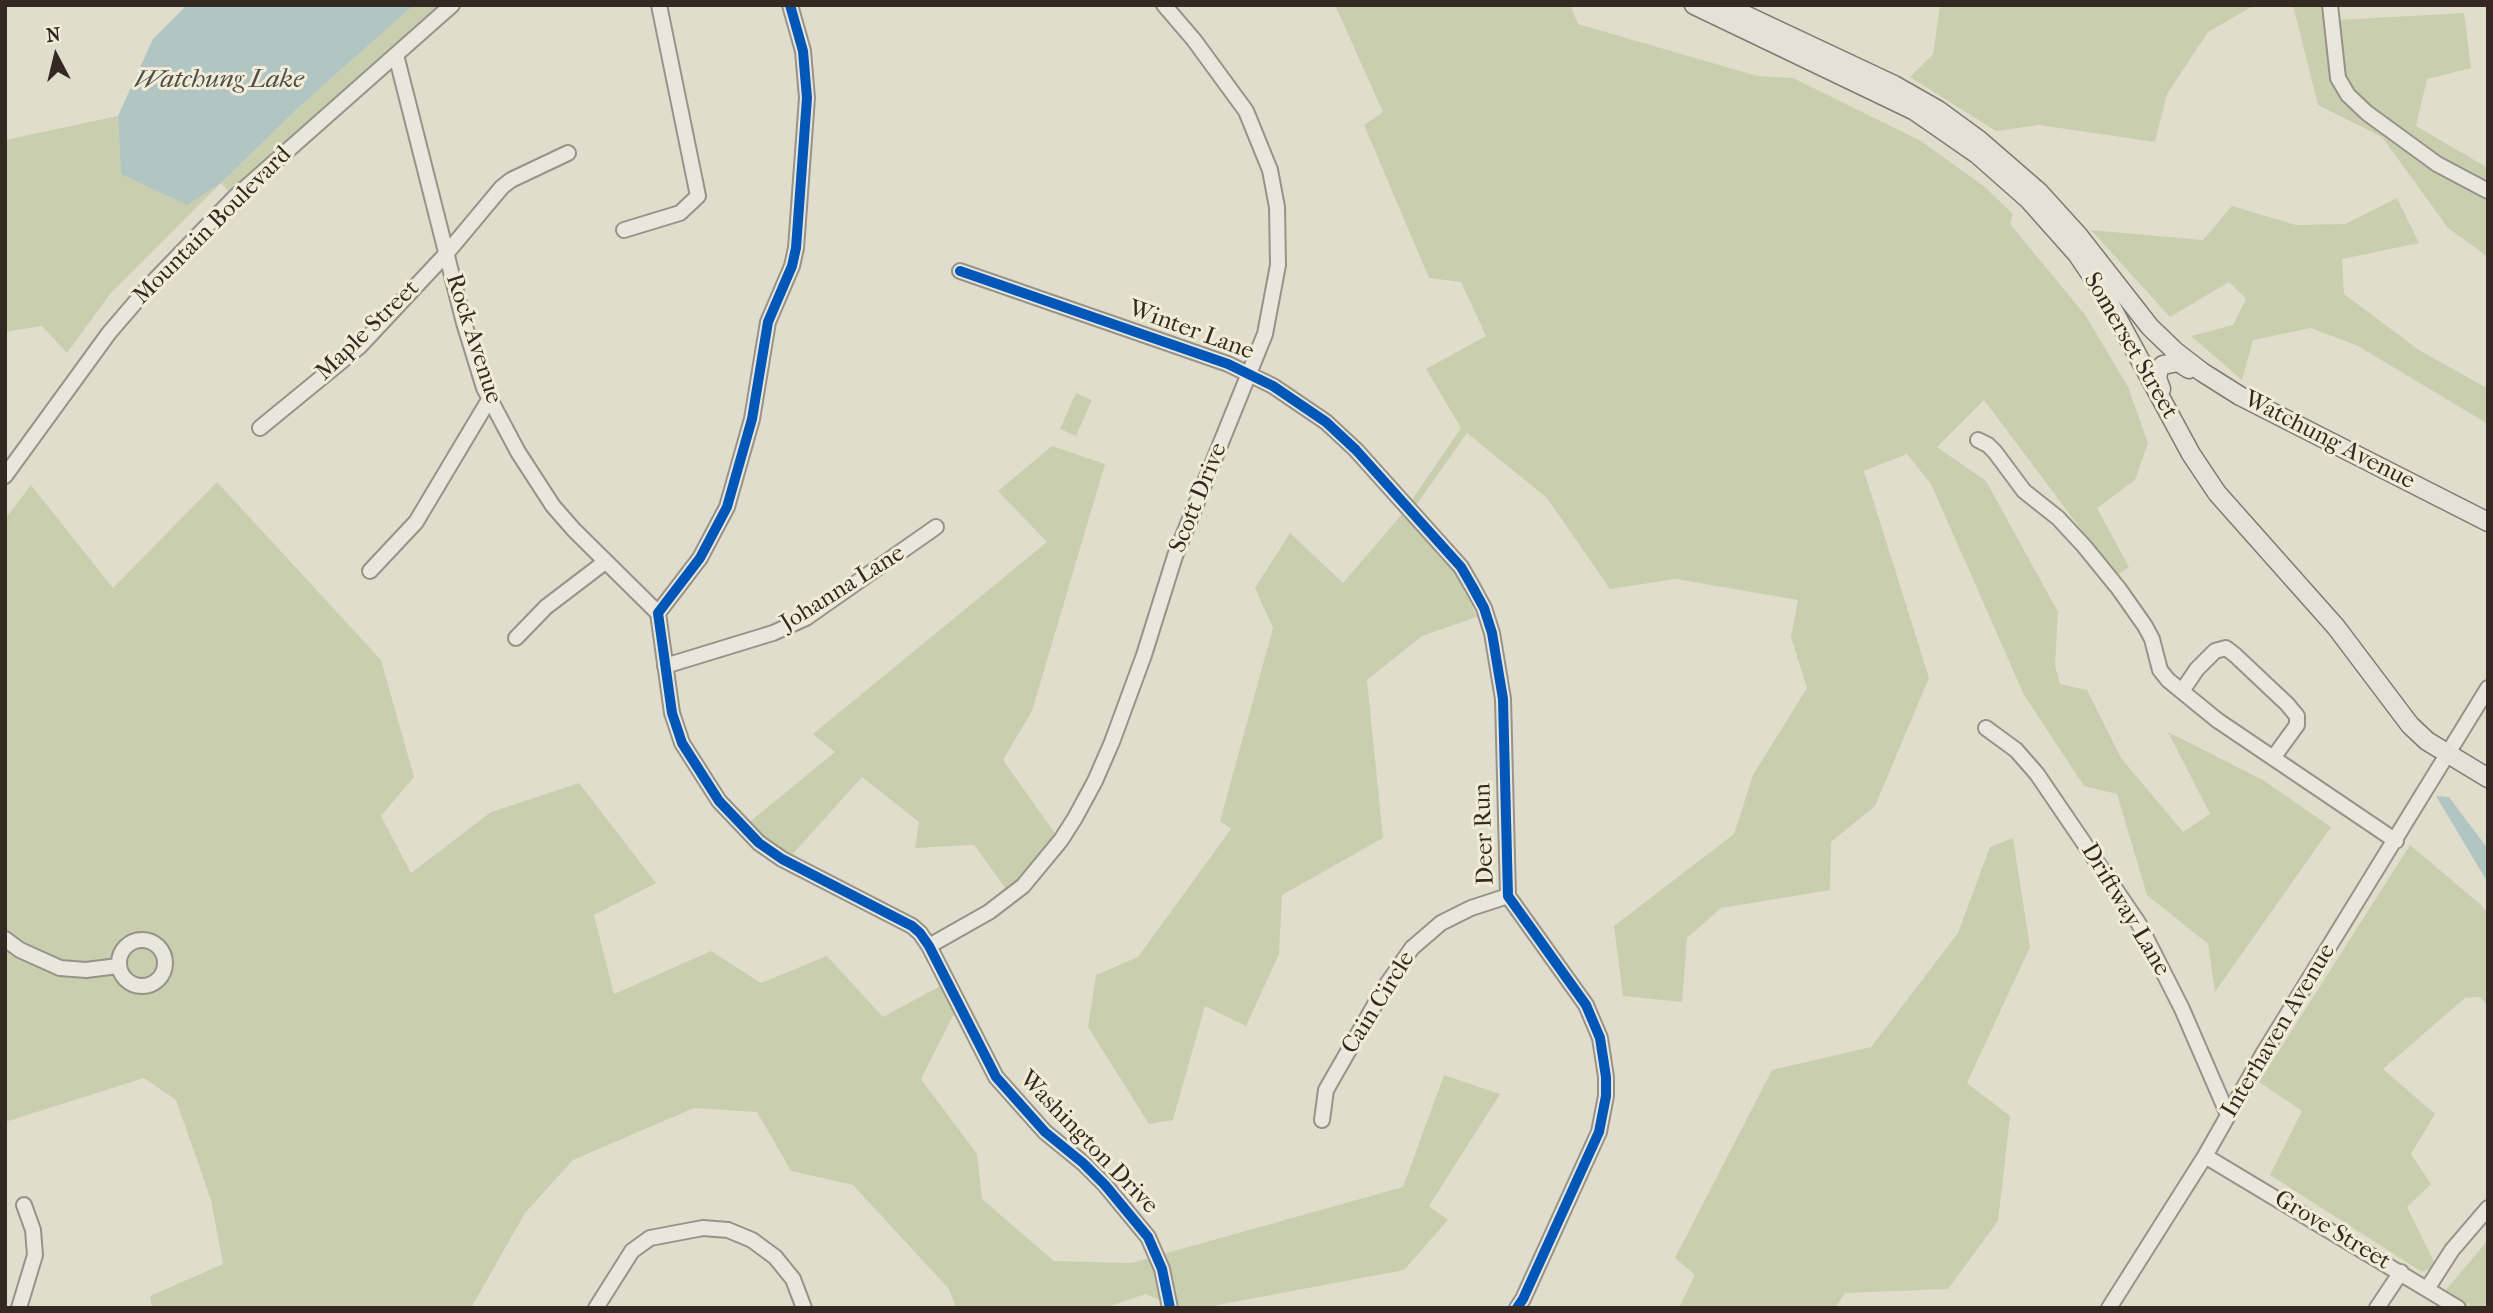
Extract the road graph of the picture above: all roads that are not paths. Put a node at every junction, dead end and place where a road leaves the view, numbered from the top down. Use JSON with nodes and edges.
{"nodes":[{"id":1,"x":452,"y":5,"type":"edge"},
{"id":2,"x":659,"y":5,"type":"edge"},
{"id":3,"x":790,"y":5,"type":"edge"},
{"id":4,"x":1164,"y":5,"type":"edge"},
{"id":5,"x":1694,"y":5,"type":"edge"},
{"id":6,"x":1724,"y":5,"type":"edge"},
{"id":7,"x":2330,"y":5,"type":"edge"},
{"id":8,"x":396,"y":55,"type":"junction"},
{"id":9,"x":568,"y":153,"type":"dead end"},
{"id":10,"x":2488,"y":191,"type":"edge"},
{"id":11,"x":624,"y":230,"type":"dead end"},
{"id":12,"x":446,"y":254,"type":"junction"},
{"id":13,"x":960,"y":271,"type":"dead end"},
{"id":14,"x":2176,"y":352,"type":"joint"},
{"id":15,"x":1249,"y":373,"type":"junction"},
{"id":16,"x":2240,"y":396,"type":"junction"},
{"id":17,"x":490,"y":398,"type":"junction"},
{"id":18,"x":2174,"y":422,"type":"junction"},
{"id":19,"x":260,"y":428,"type":"dead end"},
{"id":20,"x":1979,"y":440,"type":"dead end"},
{"id":21,"x":7,"y":470,"type":"edge"},
{"id":22,"x":1380,"y":477,"type":"joint"},
{"id":23,"x":2488,"y":522,"type":"edge"},
{"id":24,"x":936,"y":527,"type":"dead end"},
{"id":25,"x":605,"y":562,"type":"junction"},
{"id":26,"x":370,"y":571,"type":"dead end"},
{"id":27,"x":658,"y":613,"type":"junction"},
{"id":28,"x":516,"y":638,"type":"dead end"},
{"id":29,"x":665,"y":666,"type":"junction"},
{"id":30,"x":2488,"y":688,"type":"edge"},
{"id":31,"x":2182,"y":691,"type":"junction"},
{"id":32,"x":1986,"y":728,"type":"dead end"},
{"id":33,"x":2447,"y":754,"type":"junction"},
{"id":34,"x":2273,"y":758,"type":"junction"},
{"id":35,"x":2488,"y":778,"type":"edge"},
{"id":36,"x":2396,"y":841,"type":"junction"},
{"id":37,"x":1508,"y":896,"type":"junction"},
{"id":38,"x":5,"y":940,"type":"edge"},
{"id":39,"x":929,"y":946,"type":"junction"},
{"id":40,"x":118,"y":966,"type":"dead end"},
{"id":41,"x":2228,"y":1115,"type":"junction"},
{"id":42,"x":1322,"y":1120,"type":"dead end"},
{"id":43,"x":2205,"y":1156,"type":"junction"},
{"id":44,"x":24,"y":1205,"type":"dead end"},
{"id":45,"x":2488,"y":1208,"type":"edge"},
{"id":46,"x":2401,"y":1272,"type":"junction"},
{"id":47,"x":2427,"y":1289,"type":"junction"},
{"id":48,"x":19,"y":1308,"type":"edge"},
{"id":49,"x":596,"y":1308,"type":"edge"},
{"id":50,"x":804,"y":1308,"type":"edge"},
{"id":51,"x":1170,"y":1308,"type":"edge"},
{"id":52,"x":1517,"y":1308,"type":"edge"},
{"id":53,"x":2109,"y":1308,"type":"edge"},
{"id":54,"x":2377,"y":1308,"type":"edge"},
{"id":55,"x":2458,"y":1308,"type":"edge"}],
"edges":[{"from":1,"to":8,"type":"street","name":"Mountain Boulevard"},
{"from":2,"to":11,"type":"street"},
{"from":3,"to":27,"type":"street"},
{"from":4,"to":15,"type":"street","name":"Scott Drive"},
{"from":5,"to":18,"type":"main road","name":"Somerset Street"},
{"from":6,"to":14,"type":"main road","name":"Somerset Street"},
{"from":7,"to":10,"type":"street"},
{"from":8,"to":12,"type":"street","name":"Rock Avenue"},
{"from":8,"to":21,"type":"street","name":"Mountain Boulevard"},
{"from":9,"to":12,"type":"street","name":"Maple Street"},
{"from":12,"to":17,"type":"street","name":"Rock Avenue"},
{"from":12,"to":19,"type":"street","name":"Maple Street"},
{"from":13,"to":15,"type":"street","name":"Winter Lane"},
{"from":14,"to":16,"type":"main road","name":"Watchung Avenue"},
{"from":15,"to":22,"type":"street","name":"Winter Lane"},
{"from":15,"to":39,"type":"street","name":"Scott Drive"},
{"from":16,"to":18,"type":"main road"},
{"from":16,"to":23,"type":"main road","name":"Watchung Avenue"},
{"from":17,"to":25,"type":"street","name":"Rock Avenue"},
{"from":17,"to":26,"type":"street"},
{"from":18,"to":33,"type":"main road","name":"Somerset Street"},
{"from":20,"to":31,"type":"street"},
{"from":22,"to":37,"type":"street","name":"Deer Run"},
{"from":24,"to":29,"type":"street","name":"Johanna Lane"},
{"from":25,"to":27,"type":"street","name":"Rock Avenue"},
{"from":25,"to":28,"type":"street"},
{"from":27,"to":29,"type":"street","name":"Washington Drive"},
{"from":29,"to":39,"type":"street","name":"Washington Drive"},
{"from":30,"to":33,"type":"street","name":"Interhaven Avenue"},
{"from":31,"to":34,"type":"street"},
{"from":31,"to":34,"type":"street"},
{"from":32,"to":41,"type":"street","name":"Driftway Lane"},
{"from":33,"to":35,"type":"main road","name":"Somerset Street"},
{"from":33,"to":36,"type":"street","name":"Interhaven Avenue"},
{"from":34,"to":36,"type":"street"},
{"from":36,"to":41,"type":"street","name":"Interhaven Avenue"},
{"from":37,"to":42,"type":"street","name":"Cain Circle"},
{"from":37,"to":52,"type":"street","name":"Deer Run"},
{"from":38,"to":40,"type":"street"},
{"from":39,"to":51,"type":"street","name":"Washington Drive"},
{"from":41,"to":43,"type":"street","name":"Interhaven Avenue"},
{"from":43,"to":46,"type":"street","name":"Grove Street"},
{"from":43,"to":53,"type":"street","name":"Interhaven Avenue"},
{"from":44,"to":48,"type":"street"},
{"from":45,"to":47,"type":"street"},
{"from":46,"to":47,"type":"street","name":"Grove Street"},
{"from":46,"to":54,"type":"street"},
{"from":47,"to":55,"type":"street","name":"Grove Street"},
{"from":49,"to":50,"type":"street"}]}
